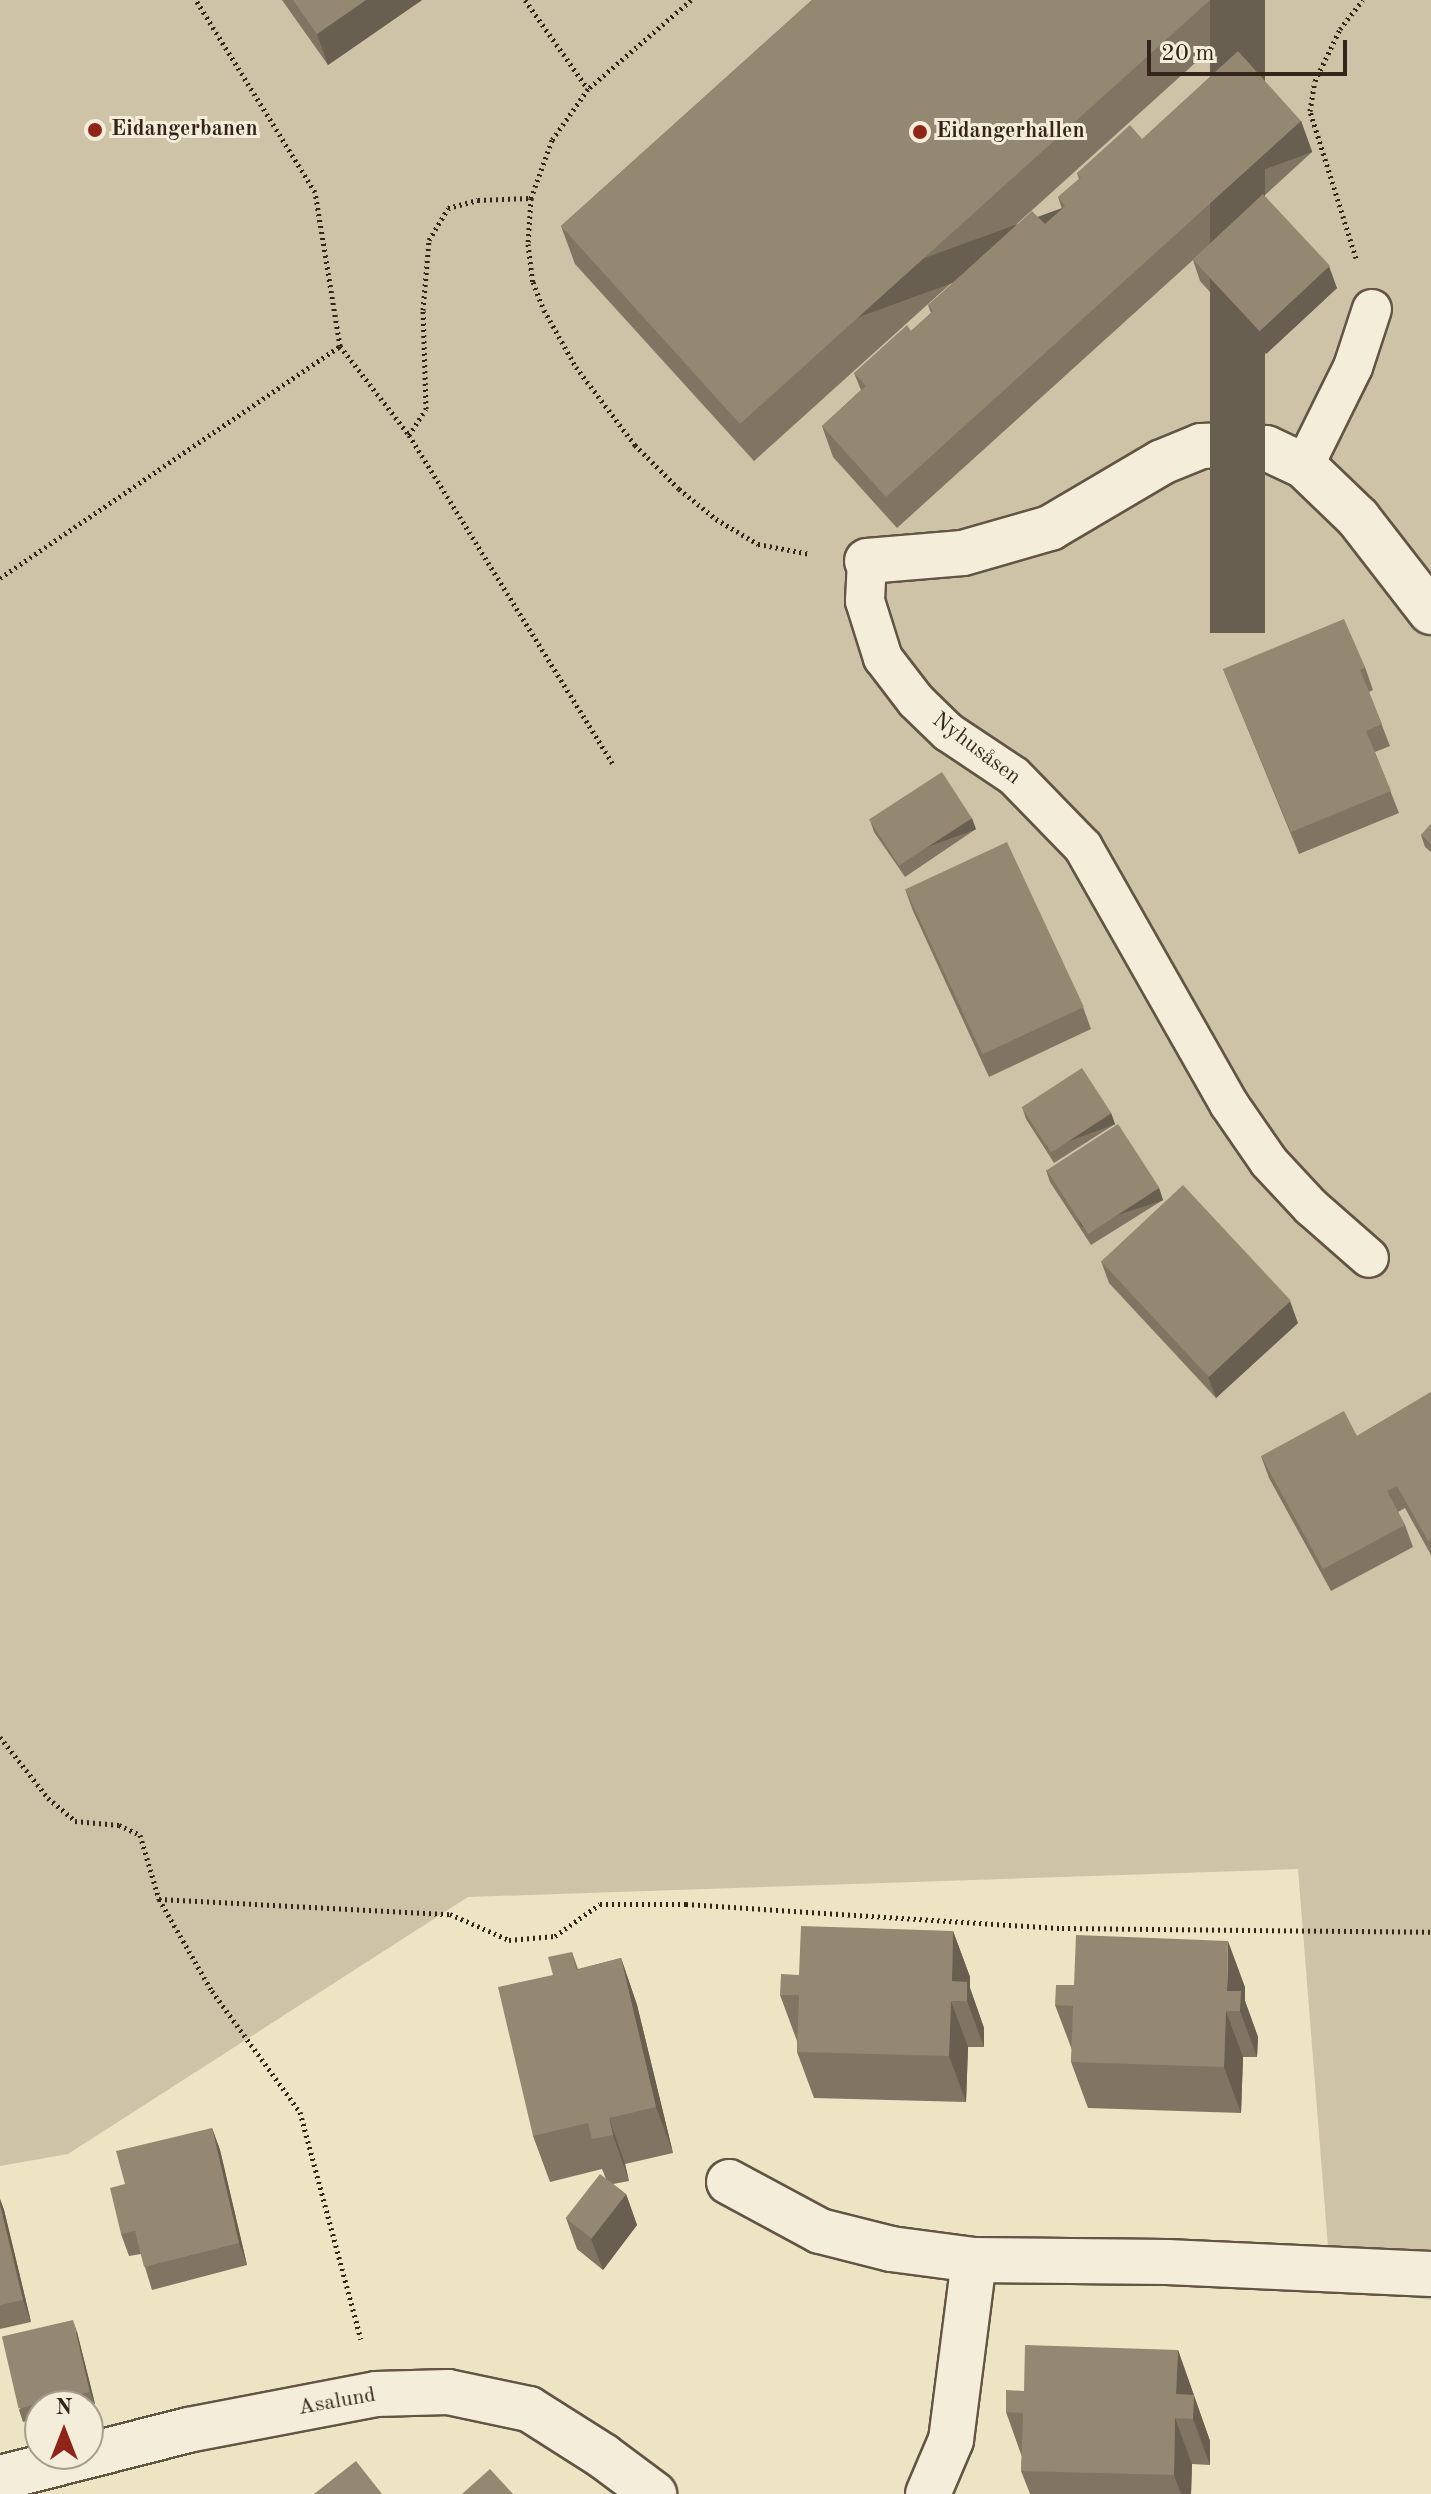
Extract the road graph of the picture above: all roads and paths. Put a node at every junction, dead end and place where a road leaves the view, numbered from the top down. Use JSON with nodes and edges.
{"nodes":[{"id":1,"x":196,"y":0,"type":"edge"},
{"id":2,"x":525,"y":0,"type":"edge"},
{"id":3,"x":691,"y":0,"type":"edge"},
{"id":4,"x":1363,"y":0,"type":"edge"},
{"id":5,"x":588,"y":89,"type":"junction"},
{"id":6,"x":531,"y":198,"type":"junction"},
{"id":7,"x":1372,"y":309,"type":"joint"},
{"id":8,"x":340,"y":346,"type":"junction"},
{"id":9,"x":409,"y":435,"type":"junction"},
{"id":10,"x":1304,"y":466,"type":"junction"},
{"id":11,"x":867,"y":561,"type":"junction"},
{"id":12,"x":0,"y":578,"type":"edge"},
{"id":13,"x":1431,"y":612,"type":"edge"},
{"id":14,"x":614,"y":766,"type":"dead end"},
{"id":15,"x":1369,"y":1258,"type":"dead end"},
{"id":16,"x":0,"y":1737,"type":"edge"},
{"id":17,"x":159,"y":1899,"type":"junction"},
{"id":18,"x":1431,"y":1932,"type":"edge"},
{"id":19,"x":729,"y":2182,"type":"dead end"},
{"id":20,"x":974,"y":2260,"type":"junction"},
{"id":21,"x":1431,"y":2274,"type":"edge"},
{"id":22,"x":376,"y":2394,"type":"junction"},
{"id":23,"x":0,"y":2478,"type":"edge"},
{"id":24,"x":654,"y":2494,"type":"edge"},
{"id":25,"x":928,"y":2494,"type":"edge"}],
"edges":[{"from":1,"to":8,"type":"path"},
{"from":2,"to":5,"type":"path"},
{"from":3,"to":5,"type":"path"},
{"from":4,"to":7,"type":"path"},
{"from":5,"to":6,"type":"path"},
{"from":6,"to":9,"type":"path"},
{"from":6,"to":11,"type":"path"},
{"from":7,"to":10,"type":"lane"},
{"from":8,"to":9,"type":"path"},
{"from":8,"to":12,"type":"path"},
{"from":9,"to":14,"type":"path"},
{"from":10,"to":11,"type":"street"},
{"from":10,"to":13,"type":"street"},
{"from":11,"to":15,"type":"lane","name":"Nyhusåsen"},
{"from":16,"to":17,"type":"path"},
{"from":17,"to":18,"type":"path"},
{"from":17,"to":22,"type":"path"},
{"from":19,"to":20,"type":"street"},
{"from":20,"to":21,"type":"street"},
{"from":20,"to":25,"type":"street"},
{"from":22,"to":23,"type":"street","name":"Asalund"},
{"from":22,"to":24,"type":"street","name":"Asalund"}]}
